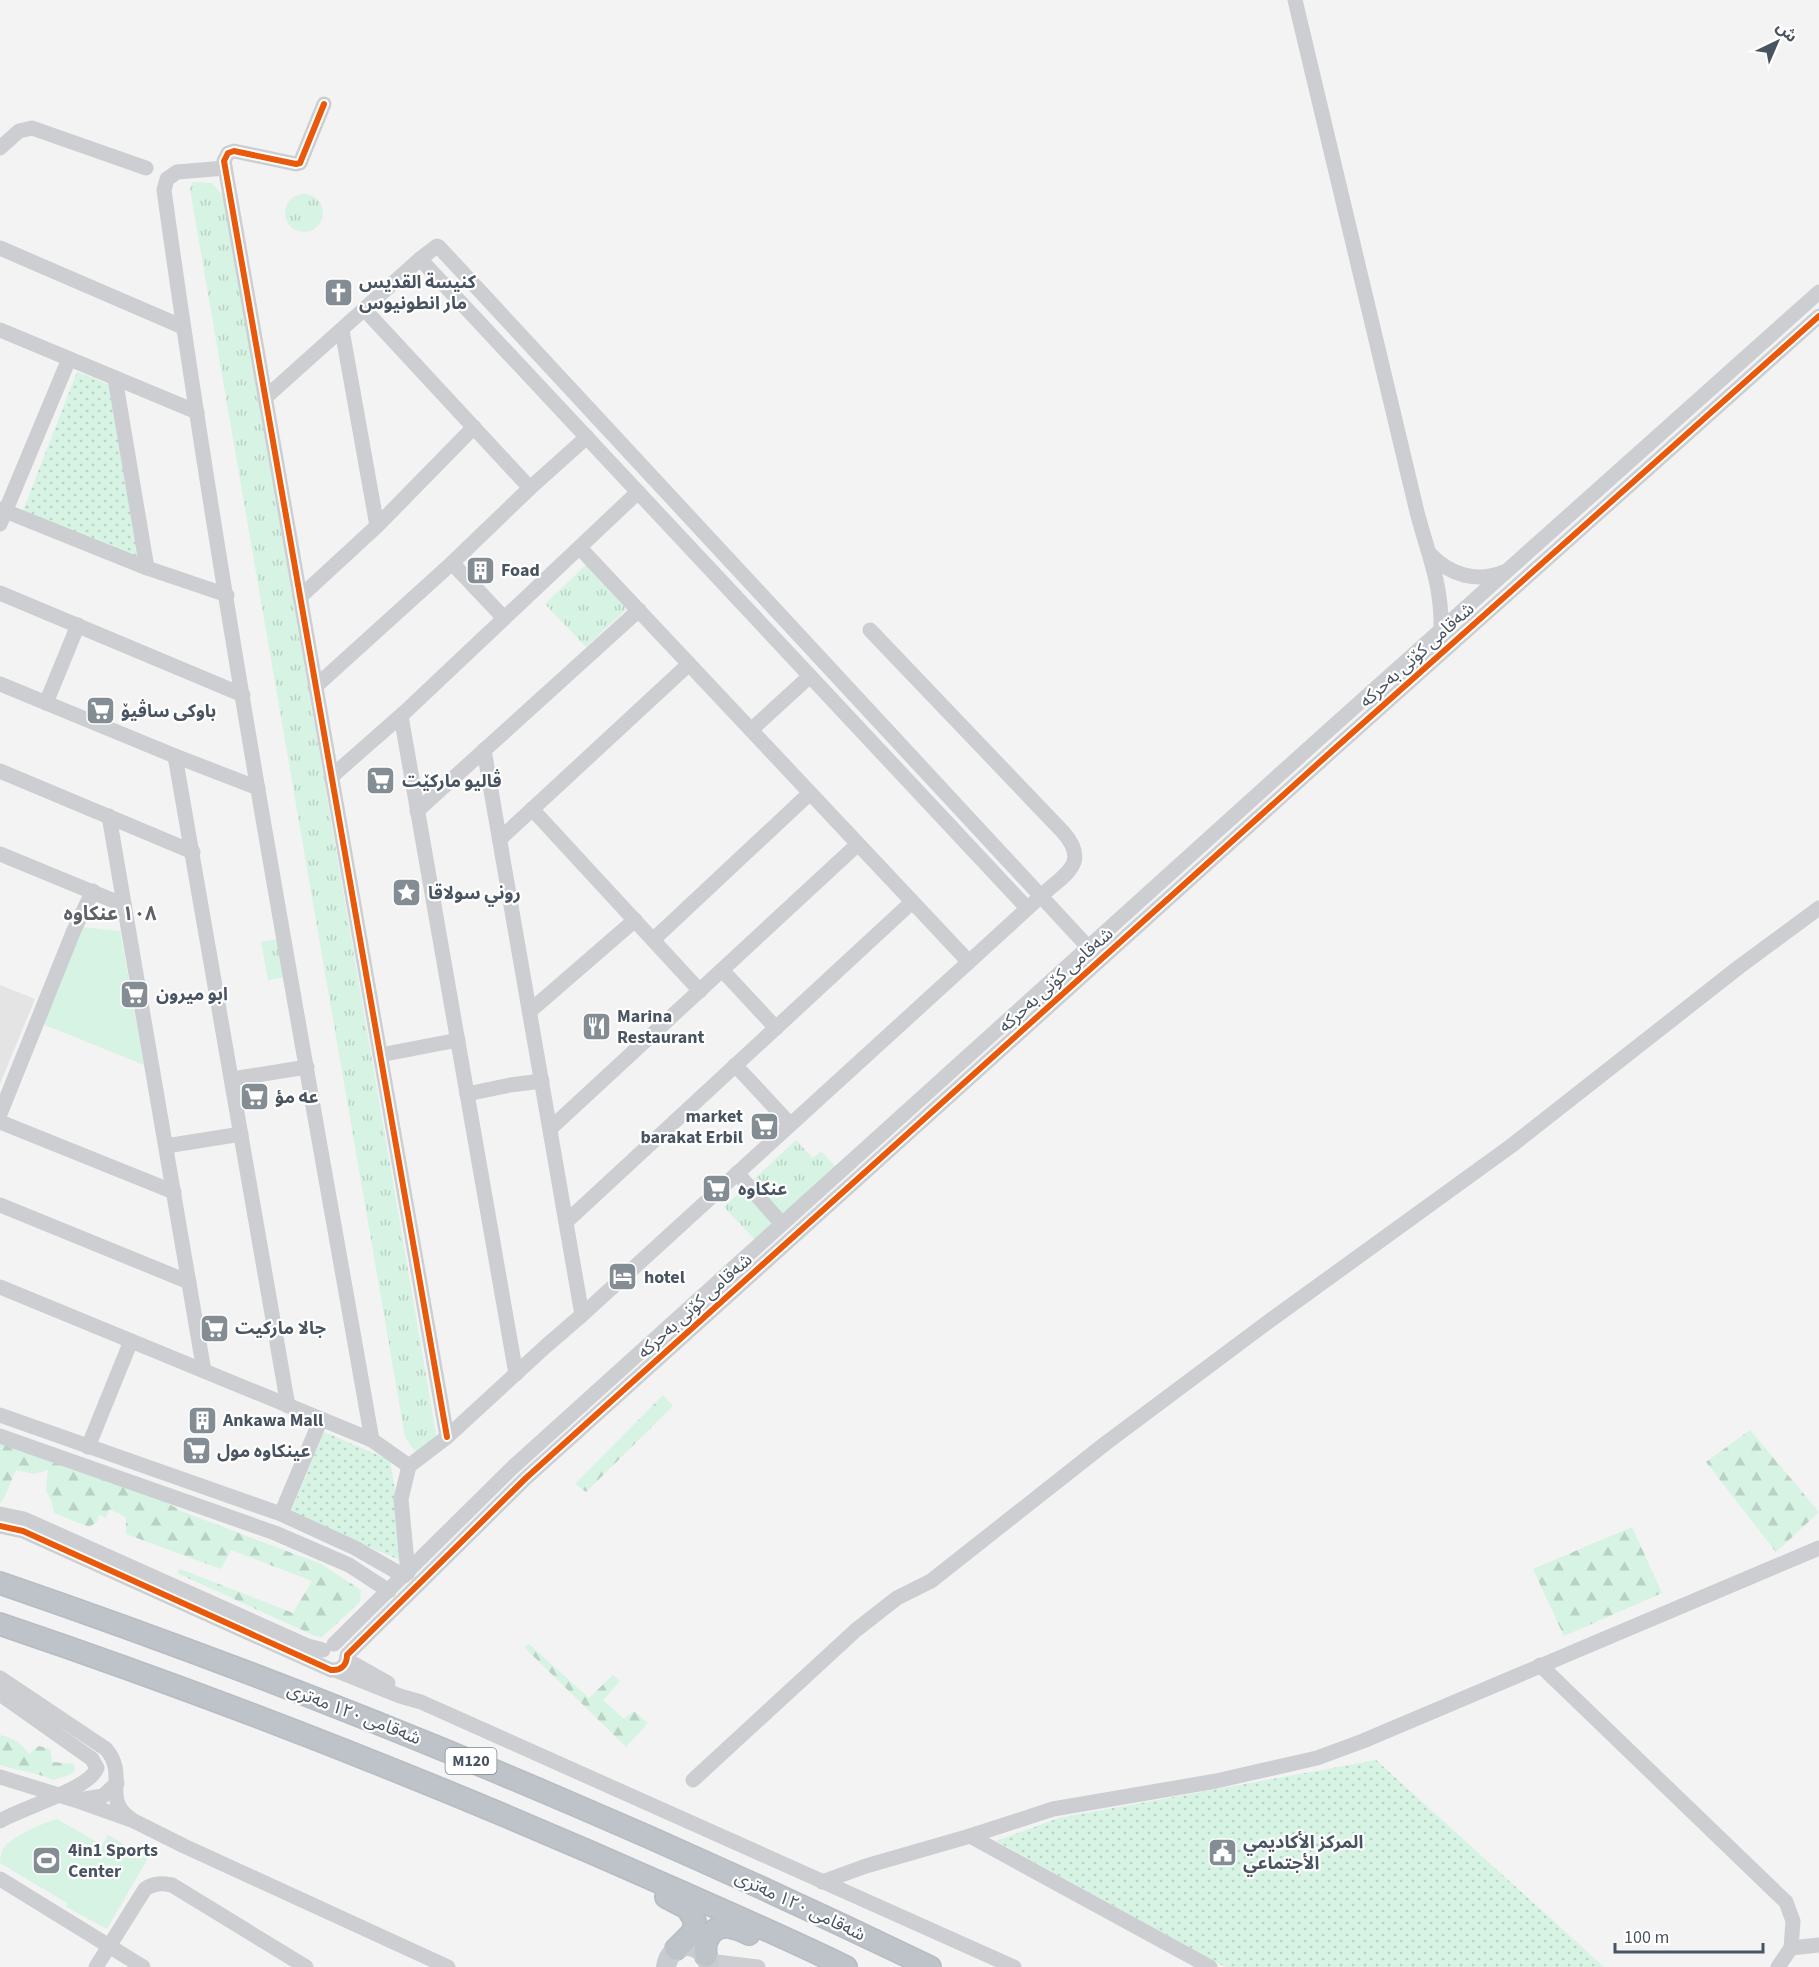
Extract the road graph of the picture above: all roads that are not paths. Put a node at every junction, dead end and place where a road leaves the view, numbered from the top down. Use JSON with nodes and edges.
{"nodes":[{"id":1,"x":1296,"y":0,"type":"edge"},
{"id":2,"x":324,"y":104,"type":"dead end"},
{"id":3,"x":0,"y":148,"type":"edge"},
{"id":4,"x":146,"y":168,"type":"dead end"},
{"id":5,"x":225,"y":168,"type":"junction"},
{"id":6,"x":0,"y":248,"type":"edge"},
{"id":7,"x":420,"y":259,"type":"junction"},
{"id":8,"x":1819,"y":292,"type":"edge"},
{"id":9,"x":364,"y":309,"type":"junction"},
{"id":10,"x":1819,"y":316,"type":"edge"},
{"id":11,"x":183,"y":327,"type":"junction"},
{"id":12,"x":0,"y":330,"type":"edge"},
{"id":13,"x":342,"y":330,"type":"junction"},
{"id":14,"x":69,"y":359,"type":"junction"},
{"id":15,"x":115,"y":378,"type":"junction"},
{"id":16,"x":265,"y":398,"type":"junction"},
{"id":17,"x":197,"y":412,"type":"junction"},
{"id":18,"x":474,"y":428,"type":"junction"},
{"id":19,"x":587,"y":437,"type":"junction"},
{"id":20,"x":530,"y":488,"type":"junction"},
{"id":21,"x":638,"y":492,"type":"junction"},
{"id":22,"x":2,"y":514,"type":"edge"},
{"id":23,"x":377,"y":526,"type":"junction"},
{"id":24,"x":580,"y":548,"type":"junction"},
{"id":25,"x":1428,"y":552,"type":"junction"},
{"id":26,"x":452,"y":563,"type":"junction"},
{"id":27,"x":147,"y":568,"type":"junction"},
{"id":28,"x":1510,"y":568,"type":"junction"},
{"id":29,"x":0,"y":592,"type":"edge"},
{"id":30,"x":227,"y":595,"type":"junction"},
{"id":31,"x":300,"y":597,"type":"junction"},
{"id":32,"x":639,"y":610,"type":"junction"},
{"id":33,"x":504,"y":618,"type":"junction"},
{"id":34,"x":78,"y":625,"type":"junction"},
{"id":35,"x":1441,"y":629,"type":"junction"},
{"id":36,"x":870,"y":630,"type":"dead end"},
{"id":37,"x":689,"y":664,"type":"junction"},
{"id":38,"x":810,"y":676,"type":"junction"},
{"id":39,"x":0,"y":684,"type":"edge"},
{"id":40,"x":315,"y":687,"type":"junction"},
{"id":41,"x":243,"y":695,"type":"junction"},
{"id":42,"x":46,"y":703,"type":"junction"},
{"id":43,"x":401,"y":716,"type":"junction"},
{"id":44,"x":751,"y":730,"type":"junction"},
{"id":45,"x":484,"y":750,"type":"junction"},
{"id":46,"x":175,"y":756,"type":"junction"},
{"id":47,"x":0,"y":771,"type":"edge"},
{"id":48,"x":332,"y":777,"type":"junction"},
{"id":49,"x":258,"y":788,"type":"junction"},
{"id":50,"x":810,"y":793,"type":"junction"},
{"id":51,"x":532,"y":809,"type":"junction"},
{"id":52,"x":417,"y":811,"type":"junction"},
{"id":53,"x":109,"y":816,"type":"junction"},
{"id":54,"x":500,"y":839,"type":"junction"},
{"id":55,"x":858,"y":844,"type":"junction"},
{"id":56,"x":193,"y":852,"type":"junction"},
{"id":57,"x":0,"y":854,"type":"edge"},
{"id":58,"x":93,"y":891,"type":"junction"},
{"id":59,"x":1040,"y":897,"type":"junction"},
{"id":60,"x":912,"y":902,"type":"junction"},
{"id":61,"x":124,"y":904,"type":"junction"},
{"id":62,"x":1027,"y":908,"type":"junction"},
{"id":63,"x":1819,"y":908,"type":"edge"},
{"id":64,"x":636,"y":920,"type":"junction"},
{"id":65,"x":654,"y":939,"type":"junction"},
{"id":66,"x":1089,"y":947,"type":"junction"},
{"id":67,"x":969,"y":962,"type":"junction"},
{"id":68,"x":722,"y":970,"type":"junction"},
{"id":69,"x":700,"y":991,"type":"junction"},
{"id":70,"x":530,"y":1011,"type":"junction"},
{"id":71,"x":776,"y":1028,"type":"junction"},
{"id":72,"x":458,"y":1040,"type":"junction"},
{"id":73,"x":380,"y":1055,"type":"junction"},
{"id":74,"x":735,"y":1065,"type":"junction"},
{"id":75,"x":307,"y":1066,"type":"junction"},
{"id":76,"x":232,"y":1079,"type":"junction"},
{"id":77,"x":542,"y":1081,"type":"junction"},
{"id":78,"x":467,"y":1094,"type":"junction"},
{"id":79,"x":0,"y":1114,"type":"edge"},
{"id":80,"x":0,"y":1122,"type":"edge"},
{"id":81,"x":790,"y":1125,"type":"junction"},
{"id":82,"x":551,"y":1128,"type":"junction"},
{"id":83,"x":242,"y":1134,"type":"junction"},
{"id":84,"x":165,"y":1146,"type":"junction"},
{"id":85,"x":737,"y":1173,"type":"junction"},
{"id":86,"x":174,"y":1192,"type":"junction"},
{"id":87,"x":0,"y":1205,"type":"edge"},
{"id":88,"x":566,"y":1222,"type":"junction"},
{"id":89,"x":782,"y":1224,"type":"junction"},
{"id":90,"x":189,"y":1282,"type":"junction"},
{"id":91,"x":0,"y":1287,"type":"edge"},
{"id":92,"x":582,"y":1315,"type":"junction"},
{"id":93,"x":131,"y":1341,"type":"junction"},
{"id":94,"x":204,"y":1371,"type":"junction"},
{"id":95,"x":516,"y":1374,"type":"junction"},
{"id":96,"x":288,"y":1406,"type":"junction"},
{"id":97,"x":0,"y":1415,"type":"edge"},
{"id":98,"x":321,"y":1419,"type":"junction"},
{"id":99,"x":0,"y":1436,"type":"edge"},
{"id":100,"x":447,"y":1437,"type":"junction"},
{"id":101,"x":372,"y":1440,"type":"junction"},
{"id":102,"x":88,"y":1447,"type":"junction"},
{"id":103,"x":409,"y":1466,"type":"junction"},
{"id":104,"x":0,"y":1514,"type":"edge"},
{"id":105,"x":281,"y":1514,"type":"junction"},
{"id":106,"x":0,"y":1526,"type":"edge"},
{"id":107,"x":1819,"y":1548,"type":"edge"},
{"id":108,"x":370,"y":1556,"type":"junction"},
{"id":109,"x":360,"y":1572,"type":"junction"},
{"id":110,"x":406,"y":1574,"type":"junction"},
{"id":111,"x":0,"y":1583,"type":"edge"},
{"id":112,"x":389,"y":1591,"type":"junction"},
{"id":113,"x":0,"y":1624,"type":"edge"},
{"id":114,"x":335,"y":1657,"type":"junction"},
{"id":115,"x":1540,"y":1665,"type":"junction"},
{"id":116,"x":0,"y":1678,"type":"edge"},
{"id":117,"x":0,"y":1694,"type":"edge"},
{"id":118,"x":0,"y":1777,"type":"edge"},
{"id":119,"x":95,"y":1777,"type":"junction"},
{"id":120,"x":693,"y":1780,"type":"dead end"},
{"id":121,"x":103,"y":1792,"type":"junction"},
{"id":122,"x":60,"y":1795,"type":"junction"},
{"id":123,"x":75,"y":1800,"type":"junction"},
{"id":124,"x":109,"y":1813,"type":"junction"},
{"id":125,"x":0,"y":1821,"type":"edge"},
{"id":126,"x":134,"y":1821,"type":"junction"},
{"id":127,"x":970,"y":1836,"type":"junction"},
{"id":128,"x":608,"y":1859,"type":"junction"},
{"id":129,"x":0,"y":1879,"type":"edge"},
{"id":130,"x":822,"y":1882,"type":"junction"},
{"id":131,"x":1819,"y":1945,"type":"edge"},
{"id":132,"x":109,"y":1946,"type":"junction"},
{"id":133,"x":803,"y":1947,"type":"junction"},
{"id":134,"x":1791,"y":1948,"type":"junction"},
{"id":135,"x":671,"y":1958,"type":"edge"},
{"id":136,"x":708,"y":1961,"type":"edge"},
{"id":137,"x":96,"y":1967,"type":"edge"},
{"id":138,"x":143,"y":1967,"type":"edge"},
{"id":139,"x":306,"y":1967,"type":"edge"},
{"id":140,"x":448,"y":1967,"type":"edge"},
{"id":141,"x":758,"y":1967,"type":"edge"},
{"id":142,"x":846,"y":1967,"type":"edge"},
{"id":143,"x":930,"y":1967,"type":"edge"},
{"id":144,"x":1014,"y":1967,"type":"edge"},
{"id":145,"x":1210,"y":1967,"type":"edge"},
{"id":146,"x":1778,"y":1967,"type":"edge"}],
"edges":[{"from":1,"to":25,"type":"street"},
{"from":2,"to":5,"type":"street"},
{"from":3,"to":4,"type":"street"},
{"from":5,"to":11,"type":"street"},
{"from":5,"to":16,"type":"street"},
{"from":6,"to":11,"type":"street"},
{"from":7,"to":9,"type":"street"},
{"from":7,"to":19,"type":"street"},
{"from":7,"to":59,"type":"street"},
{"from":8,"to":28,"type":"street","name":"شەقامی کۆنی بەحرکە"},
{"from":9,"to":13,"type":"street"},
{"from":9,"to":18,"type":"street"},
{"from":10,"to":114,"type":"street","name":"شەقامی کۆنی بەحرکە"},
{"from":11,"to":17,"type":"street"},
{"from":12,"to":14,"type":"street"},
{"from":13,"to":16,"type":"street"},
{"from":13,"to":23,"type":"street"},
{"from":14,"to":15,"type":"street"},
{"from":14,"to":22,"type":"street"},
{"from":15,"to":17,"type":"street"},
{"from":15,"to":27,"type":"street"},
{"from":16,"to":31,"type":"street"},
{"from":17,"to":30,"type":"street"},
{"from":18,"to":20,"type":"street"},
{"from":18,"to":23,"type":"street"},
{"from":19,"to":20,"type":"street"},
{"from":19,"to":21,"type":"street"},
{"from":20,"to":26,"type":"street"},
{"from":21,"to":24,"type":"street"},
{"from":21,"to":38,"type":"street"},
{"from":22,"to":27,"type":"street"},
{"from":23,"to":31,"type":"street"},
{"from":24,"to":32,"type":"street"},
{"from":24,"to":33,"type":"street"},
{"from":25,"to":28,"type":"street"},
{"from":25,"to":35,"type":"street"},
{"from":26,"to":33,"type":"street"},
{"from":26,"to":40,"type":"street"},
{"from":27,"to":30,"type":"street"},
{"from":28,"to":35,"type":"street","name":"شەقامی کۆنی بەحرکە"},
{"from":29,"to":34,"type":"street"},
{"from":30,"to":41,"type":"street"},
{"from":31,"to":40,"type":"street"},
{"from":32,"to":37,"type":"street"},
{"from":32,"to":45,"type":"street"},
{"from":33,"to":43,"type":"street"},
{"from":34,"to":41,"type":"street"},
{"from":34,"to":42,"type":"street"},
{"from":35,"to":66,"type":"street","name":"شەقامی کۆنی بەحرکە"},
{"from":36,"to":59,"type":"street"},
{"from":37,"to":44,"type":"street"},
{"from":37,"to":51,"type":"street"},
{"from":38,"to":44,"type":"street"},
{"from":38,"to":62,"type":"street"},
{"from":39,"to":42,"type":"street"},
{"from":40,"to":48,"type":"street"},
{"from":41,"to":49,"type":"street"},
{"from":42,"to":46,"type":"street"},
{"from":43,"to":48,"type":"street"},
{"from":43,"to":52,"type":"street"},
{"from":44,"to":50,"type":"street"},
{"from":45,"to":52,"type":"street"},
{"from":45,"to":54,"type":"street"},
{"from":46,"to":49,"type":"street"},
{"from":46,"to":56,"type":"street"},
{"from":47,"to":53,"type":"street"},
{"from":48,"to":73,"type":"street"},
{"from":49,"to":75,"type":"street"},
{"from":50,"to":55,"type":"street"},
{"from":50,"to":65,"type":"street"},
{"from":51,"to":54,"type":"street"},
{"from":51,"to":64,"type":"street"},
{"from":52,"to":72,"type":"street"},
{"from":53,"to":56,"type":"street"},
{"from":53,"to":61,"type":"street"},
{"from":54,"to":70,"type":"street"},
{"from":55,"to":60,"type":"street"},
{"from":55,"to":68,"type":"street"},
{"from":56,"to":76,"type":"street"},
{"from":57,"to":58,"type":"street"},
{"from":58,"to":61,"type":"street"},
{"from":58,"to":79,"type":"street"},
{"from":59,"to":62,"type":"street"},
{"from":59,"to":66,"type":"street"},
{"from":60,"to":67,"type":"street"},
{"from":60,"to":71,"type":"street"},
{"from":61,"to":84,"type":"street"},
{"from":62,"to":67,"type":"street"},
{"from":63,"to":120,"type":"street"},
{"from":64,"to":65,"type":"street"},
{"from":64,"to":70,"type":"street"},
{"from":65,"to":69,"type":"street"},
{"from":66,"to":89,"type":"street","name":"شەقامی کۆنی بەحرکە"},
{"from":67,"to":81,"type":"street"},
{"from":68,"to":69,"type":"street"},
{"from":68,"to":71,"type":"street"},
{"from":69,"to":82,"type":"street"},
{"from":70,"to":77,"type":"street"},
{"from":71,"to":74,"type":"street"},
{"from":72,"to":73,"type":"street"},
{"from":72,"to":78,"type":"street"},
{"from":73,"to":100,"type":"street"},
{"from":74,"to":81,"type":"street"},
{"from":74,"to":88,"type":"street"},
{"from":75,"to":76,"type":"street"},
{"from":75,"to":101,"type":"street"},
{"from":76,"to":83,"type":"street"},
{"from":77,"to":78,"type":"street"},
{"from":77,"to":82,"type":"street"},
{"from":78,"to":95,"type":"street"},
{"from":80,"to":86,"type":"street"},
{"from":81,"to":85,"type":"street"},
{"from":82,"to":88,"type":"street"},
{"from":83,"to":84,"type":"street"},
{"from":83,"to":96,"type":"street"},
{"from":84,"to":86,"type":"street"},
{"from":85,"to":89,"type":"street"},
{"from":85,"to":92,"type":"street"},
{"from":86,"to":90,"type":"street"},
{"from":87,"to":90,"type":"street"},
{"from":88,"to":92,"type":"street"},
{"from":89,"to":110,"type":"street","name":"شەقامی کۆنی بەحرکە"},
{"from":90,"to":94,"type":"street"},
{"from":91,"to":93,"type":"street"},
{"from":92,"to":95,"type":"street"},
{"from":93,"to":94,"type":"street"},
{"from":93,"to":102,"type":"street"},
{"from":94,"to":96,"type":"street"},
{"from":95,"to":100,"type":"street"},
{"from":96,"to":98,"type":"street"},
{"from":97,"to":102,"type":"street"},
{"from":98,"to":101,"type":"street"},
{"from":98,"to":105,"type":"street"},
{"from":99,"to":109,"type":"street"},
{"from":100,"to":103,"type":"street"},
{"from":101,"to":103,"type":"street"},
{"from":102,"to":105,"type":"street"},
{"from":103,"to":110,"type":"street"},
{"from":104,"to":114,"type":"street"},
{"from":105,"to":108,"type":"street"},
{"from":106,"to":114,"type":"street"},
{"from":107,"to":115,"type":"street"},
{"from":108,"to":109,"type":"street"},
{"from":108,"to":110,"type":"street"},
{"from":109,"to":112,"type":"street"},
{"from":110,"to":112,"type":"street","name":"شەقامی کۆنی بەحرکە"},
{"from":111,"to":143,"type":"highway","name":"شەقامی ١٢٠ مەتری","number":"M120"},
{"from":112,"to":114,"type":"street","name":"شەقامی کۆنی بەحرکە"},
{"from":113,"to":128,"type":"highway","name":"شەقامی ١٢٠ مەتری","number":"M120"},
{"from":114,"to":130,"type":"street"},
{"from":115,"to":127,"type":"street"},
{"from":115,"to":134,"type":"street"},
{"from":116,"to":121,"type":"street"},
{"from":117,"to":119,"type":"street"},
{"from":118,"to":122,"type":"street"},
{"from":119,"to":121,"type":"street"},
{"from":119,"to":122,"type":"street"},
{"from":121,"to":123,"type":"street"},
{"from":121,"to":124,"type":"street"},
{"from":121,"to":126,"type":"street"},
{"from":122,"to":123,"type":"street"},
{"from":122,"to":125,"type":"street"},
{"from":123,"to":124,"type":"street"},
{"from":124,"to":126,"type":"street"},
{"from":126,"to":140,"type":"street"},
{"from":127,"to":130,"type":"street"},
{"from":127,"to":145,"type":"street"},
{"from":128,"to":133,"type":"highway","name":"شەقامی ١٢٠ مەتری","number":"M120"},
{"from":128,"to":135,"type":"highway"},
{"from":129,"to":132,"type":"street"},
{"from":130,"to":144,"type":"street"},
{"from":131,"to":134,"type":"street"},
{"from":132,"to":137,"type":"street"},
{"from":132,"to":138,"type":"street"},
{"from":132,"to":139,"type":"street"},
{"from":133,"to":136,"type":"highway"},
{"from":133,"to":142,"type":"highway","name":"شەقامی ١٢٠ مەتری","number":"M120"},
{"from":134,"to":146,"type":"street"},
{"from":135,"to":136,"type":"main road"},
{"from":136,"to":141,"type":"street"}]}
